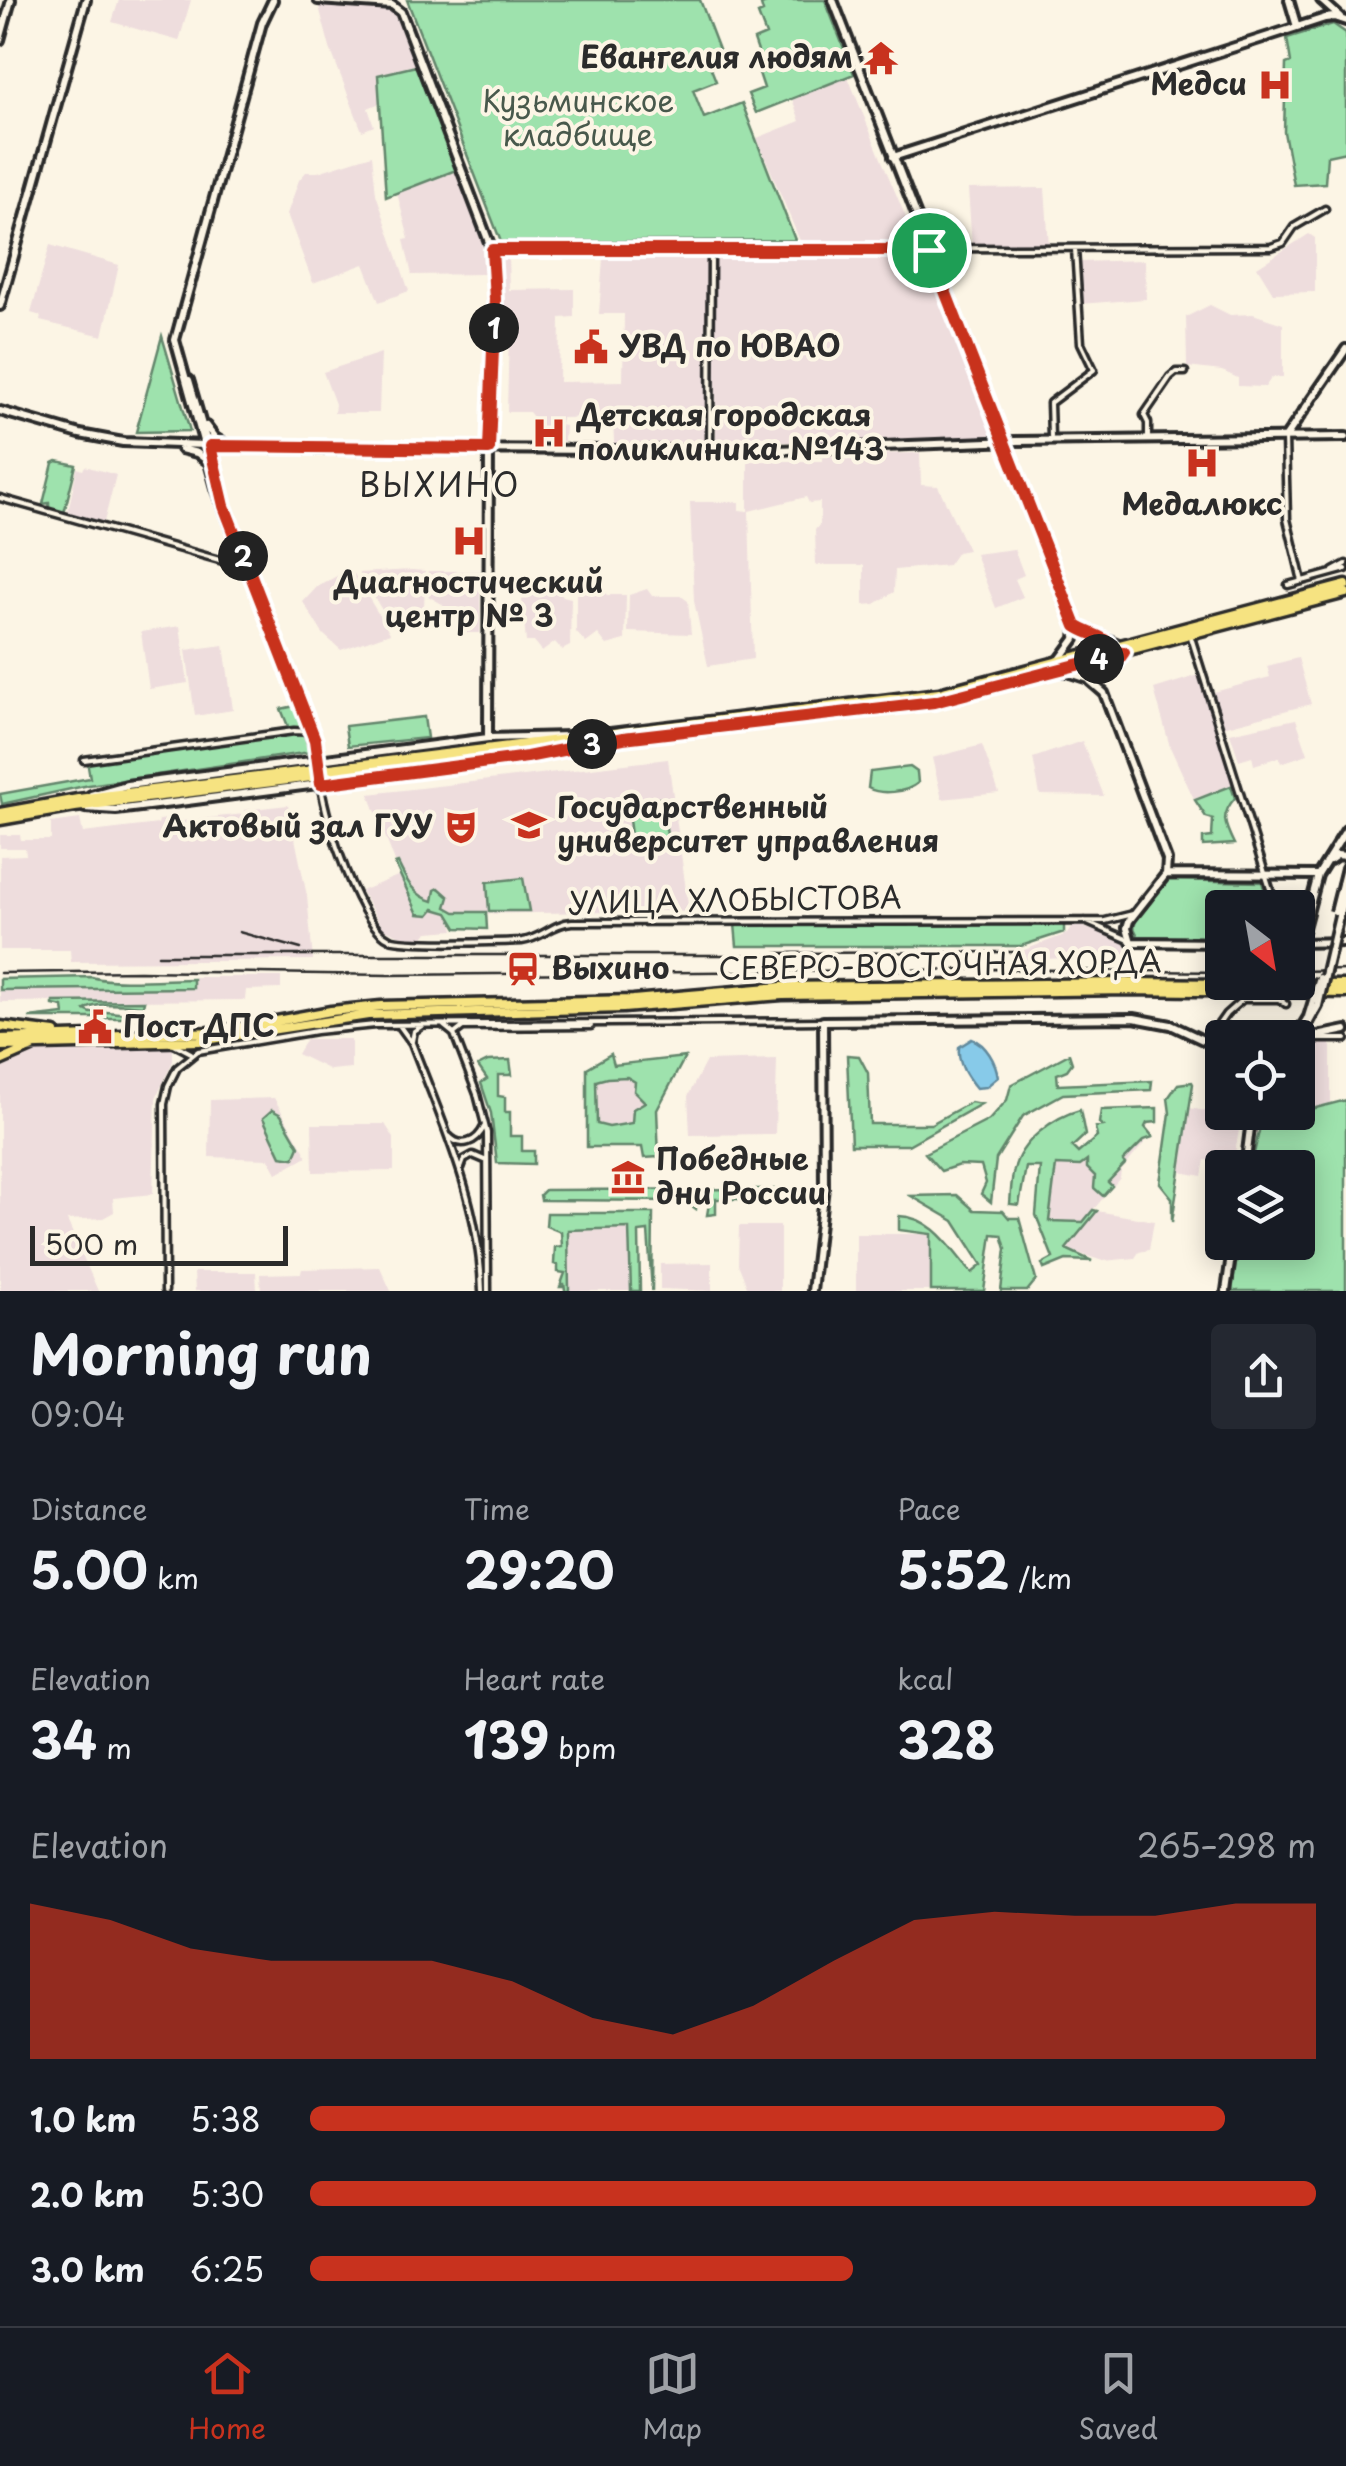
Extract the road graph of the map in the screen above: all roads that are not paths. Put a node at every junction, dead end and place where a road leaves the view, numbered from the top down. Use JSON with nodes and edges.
{"nodes":[{"id":1,"x":11,"y":0,"type":"edge"},
{"id":2,"x":86,"y":0,"type":"edge"},
{"id":3,"x":270,"y":0,"type":"edge"},
{"id":4,"x":318,"y":0,"type":"edge"},
{"id":5,"x":832,"y":0,"type":"edge"},
{"id":6,"x":1289,"y":0,"type":"edge"},
{"id":7,"x":1320,"y":0,"type":"edge"},
{"id":8,"x":1325,"y":18,"type":"junction"},
{"id":9,"x":1346,"y":21,"type":"edge"},
{"id":10,"x":1298,"y":27,"type":"junction"},
{"id":11,"x":0,"y":40,"type":"edge"},
{"id":12,"x":893,"y":157,"type":"junction"},
{"id":13,"x":1325,"y":209,"type":"dead end"},
{"id":14,"x":1075,"y":249,"type":"junction"},
{"id":15,"x":492,"y":250,"type":"junction"},
{"id":16,"x":711,"y":250,"type":"junction"},
{"id":17,"x":929,"y":250,"type":"junction"},
{"id":18,"x":0,"y":306,"type":"edge"},
{"id":19,"x":1346,"y":350,"type":"edge"},
{"id":20,"x":1185,"y":372,"type":"dead end"},
{"id":21,"x":0,"y":412,"type":"edge"},
{"id":22,"x":200,"y":421,"type":"junction"},
{"id":23,"x":1051,"y":436,"type":"dead end"},
{"id":24,"x":1346,"y":437,"type":"edge"},
{"id":25,"x":1285,"y":438,"type":"junction"},
{"id":26,"x":1148,"y":439,"type":"junction"},
{"id":27,"x":1006,"y":442,"type":"junction"},
{"id":28,"x":181,"y":447,"type":"junction"},
{"id":29,"x":207,"y":447,"type":"junction"},
{"id":30,"x":226,"y":447,"type":"junction"},
{"id":31,"x":489,"y":449,"type":"junction"},
{"id":32,"x":710,"y":451,"type":"junction"},
{"id":33,"x":209,"y":464,"type":"junction"},
{"id":34,"x":217,"y":475,"type":"junction"},
{"id":35,"x":0,"y":498,"type":"edge"},
{"id":36,"x":224,"y":506,"type":"junction"},
{"id":37,"x":238,"y":542,"type":"junction"},
{"id":38,"x":246,"y":562,"type":"junction"},
{"id":39,"x":230,"y":564,"type":"junction"},
{"id":40,"x":1346,"y":566,"type":"edge"},
{"id":41,"x":250,"y":574,"type":"junction"},
{"id":42,"x":1302,"y":581,"type":"junction"},
{"id":43,"x":1288,"y":585,"type":"dead end"},
{"id":44,"x":1346,"y":589,"type":"edge"},
{"id":45,"x":1076,"y":626,"type":"junction"},
{"id":46,"x":1092,"y":634,"type":"junction"},
{"id":47,"x":1190,"y":634,"type":"junction"},
{"id":48,"x":1071,"y":646,"type":"junction"},
{"id":49,"x":1118,"y":650,"type":"junction"},
{"id":50,"x":1068,"y":664,"type":"junction"},
{"id":51,"x":1057,"y":666,"type":"junction"},
{"id":52,"x":1111,"y":671,"type":"junction"},
{"id":53,"x":1078,"y":678,"type":"junction"},
{"id":54,"x":1090,"y":681,"type":"junction"},
{"id":55,"x":1104,"y":693,"type":"junction"},
{"id":56,"x":312,"y":732,"type":"junction"},
{"id":57,"x":591,"y":736,"type":"junction"},
{"id":58,"x":488,"y":738,"type":"junction"},
{"id":59,"x":319,"y":758,"type":"junction"},
{"id":60,"x":84,"y":760,"type":"dead end"},
{"id":61,"x":321,"y":777,"type":"junction"},
{"id":62,"x":76,"y":803,"type":"junction"},
{"id":63,"x":0,"y":817,"type":"edge"},
{"id":64,"x":1346,"y":830,"type":"edge"},
{"id":65,"x":1346,"y":856,"type":"edge"},
{"id":66,"x":1324,"y":863,"type":"junction"},
{"id":67,"x":1346,"y":868,"type":"edge"},
{"id":68,"x":1166,"y":874,"type":"junction"},
{"id":69,"x":1265,"y":874,"type":"junction"},
{"id":70,"x":1318,"y":875,"type":"junction"},
{"id":71,"x":1344,"y":885,"type":"edge"},
{"id":72,"x":1270,"y":890,"type":"edge"},
{"id":73,"x":1314,"y":890,"type":"edge"},
{"id":74,"x":1133,"y":914,"type":"junction"},
{"id":75,"x":1085,"y":921,"type":"junction"},
{"id":76,"x":1132,"y":942,"type":"junction"},
{"id":77,"x":1346,"y":942,"type":"edge"},
{"id":78,"x":1205,"y":943,"type":"edge"},
{"id":79,"x":1315,"y":943,"type":"edge"},
{"id":80,"x":1346,"y":985,"type":"edge"},
{"id":81,"x":1346,"y":993,"type":"edge"},
{"id":82,"x":1286,"y":1004,"type":"dead end"},
{"id":83,"x":1222,"y":1020,"type":"edge"},
{"id":84,"x":1309,"y":1020,"type":"edge"},
{"id":85,"x":823,"y":1021,"type":"junction"},
{"id":86,"x":608,"y":1023,"type":"junction"},
{"id":87,"x":441,"y":1024,"type":"junction"},
{"id":88,"x":400,"y":1025,"type":"junction"},
{"id":89,"x":423,"y":1025,"type":"junction"},
{"id":90,"x":0,"y":1027,"type":"edge"},
{"id":91,"x":1346,"y":1030,"type":"edge"},
{"id":92,"x":454,"y":1034,"type":"junction"},
{"id":93,"x":86,"y":1036,"type":"junction"},
{"id":94,"x":1315,"y":1037,"type":"edge"},
{"id":95,"x":1315,"y":1039,"type":"edge"},
{"id":96,"x":1346,"y":1039,"type":"edge"},
{"id":97,"x":1205,"y":1040,"type":"edge"},
{"id":98,"x":412,"y":1042,"type":"junction"},
{"id":99,"x":0,"y":1043,"type":"edge"},
{"id":100,"x":166,"y":1043,"type":"junction"},
{"id":101,"x":45,"y":1044,"type":"junction"},
{"id":102,"x":192,"y":1054,"type":"junction"},
{"id":103,"x":0,"y":1061,"type":"edge"},
{"id":104,"x":485,"y":1122,"type":"junction"},
{"id":105,"x":444,"y":1128,"type":"junction"},
{"id":106,"x":490,"y":1165,"type":"junction"},
{"id":107,"x":461,"y":1173,"type":"junction"},
{"id":108,"x":1230,"y":1260,"type":"edge"},
{"id":109,"x":164,"y":1291,"type":"edge"},
{"id":110,"x":485,"y":1291,"type":"edge"},
{"id":111,"x":812,"y":1291,"type":"edge"},
{"id":112,"x":1226,"y":1291,"type":"edge"}],
"edges":[{"from":1,"to":11,"type":"street"},
{"from":2,"to":18,"type":"street"},
{"from":3,"to":22,"type":"street"},
{"from":4,"to":15,"type":"street"},
{"from":5,"to":12,"type":"street"},
{"from":6,"to":10,"type":"street"},
{"from":7,"to":8,"type":"street"},
{"from":7,"to":9,"type":"street"},
{"from":8,"to":9,"type":"street"},
{"from":8,"to":10,"type":"street"},
{"from":10,"to":12,"type":"street"},
{"from":12,"to":17,"type":"street"},
{"from":13,"to":14,"type":"street"},
{"from":14,"to":17,"type":"street"},
{"from":14,"to":23,"type":"street"},
{"from":15,"to":16,"type":"street"},
{"from":15,"to":31,"type":"street"},
{"from":16,"to":17,"type":"street"},
{"from":16,"to":32,"type":"street"},
{"from":17,"to":27,"type":"street"},
{"from":19,"to":25,"type":"street"},
{"from":20,"to":26,"type":"street"},
{"from":21,"to":28,"type":"street"},
{"from":22,"to":28,"type":"street"},
{"from":22,"to":29,"type":"street"},
{"from":22,"to":30,"type":"street"},
{"from":24,"to":25,"type":"street"},
{"from":25,"to":26,"type":"street"},
{"from":25,"to":42,"type":"street"},
{"from":26,"to":27,"type":"street"},
{"from":27,"to":32,"type":"street"},
{"from":27,"to":45,"type":"street"},
{"from":28,"to":29,"type":"street"},
{"from":28,"to":33,"type":"street"},
{"from":29,"to":30,"type":"street"},
{"from":29,"to":33,"type":"street"},
{"from":29,"to":34,"type":"street"},
{"from":30,"to":31,"type":"street"},
{"from":30,"to":34,"type":"street"},
{"from":31,"to":32,"type":"street"},
{"from":31,"to":58,"type":"street"},
{"from":33,"to":36,"type":"street"},
{"from":34,"to":36,"type":"street"},
{"from":35,"to":39,"type":"street"},
{"from":36,"to":37,"type":"street"},
{"from":37,"to":38,"type":"street"},
{"from":37,"to":39,"type":"street"},
{"from":38,"to":39,"type":"street"},
{"from":38,"to":41,"type":"street"},
{"from":39,"to":41,"type":"street"},
{"from":40,"to":42,"type":"street"},
{"from":41,"to":56,"type":"street"},
{"from":42,"to":43,"type":"street"},
{"from":44,"to":47,"type":"main road"},
{"from":44,"to":49,"type":"main road"},
{"from":45,"to":46,"type":"street"},
{"from":45,"to":48,"type":"street"},
{"from":46,"to":48,"type":"street"},
{"from":46,"to":49,"type":"street"},
{"from":47,"to":49,"type":"main road"},
{"from":47,"to":69,"type":"street"},
{"from":48,"to":50,"type":"street"},
{"from":48,"to":51,"type":"street"},
{"from":49,"to":50,"type":"main road"},
{"from":49,"to":52,"type":"street"},
{"from":50,"to":51,"type":"main road"},
{"from":50,"to":53,"type":"street"},
{"from":51,"to":53,"type":"street"},
{"from":51,"to":57,"type":"main road"},
{"from":51,"to":61,"type":"main road"},
{"from":52,"to":54,"type":"street"},
{"from":52,"to":55,"type":"street"},
{"from":53,"to":54,"type":"street"},
{"from":54,"to":55,"type":"street"},
{"from":55,"to":68,"type":"street"},
{"from":56,"to":59,"type":"street"},
{"from":56,"to":60,"type":"street"},
{"from":57,"to":58,"type":"street"},
{"from":57,"to":61,"type":"main road"},
{"from":58,"to":59,"type":"street"},
{"from":59,"to":61,"type":"street"},
{"from":59,"to":62,"type":"street"},
{"from":61,"to":62,"type":"main road"},
{"from":61,"to":75,"type":"street","name":"УЛИЦА ХЛОБЫСТОВА"},
{"from":62,"to":63,"type":"main road"},
{"from":64,"to":66,"type":"street"},
{"from":65,"to":66,"type":"street"},
{"from":66,"to":70,"type":"street"},
{"from":67,"to":71,"type":"street"},
{"from":68,"to":69,"type":"street"},
{"from":68,"to":74,"type":"street"},
{"from":69,"to":70,"type":"street"},
{"from":69,"to":72,"type":"street"},
{"from":70,"to":73,"type":"street"},
{"from":71,"to":84,"type":"street","bridge":true},
{"from":74,"to":75,"type":"street","name":"УЛИЦА ХЛОБЫСТОВА"},
{"from":74,"to":76,"type":"street"},
{"from":75,"to":76,"type":"street","name":"УЛИЦА ХЛОБЫСТОВА"},
{"from":76,"to":78,"type":"street"},
{"from":77,"to":79,"type":"street"},
{"from":80,"to":93,"type":"main road","name":"СЕВЕРО-ВОСТОЧНАЯ ХОРДА"},
{"from":81,"to":100,"type":"main road","name":"СЕВЕРО-ВОСТОЧНАЯ ХОРДА"},
{"from":82,"to":83,"type":"street"},
{"from":85,"to":86,"type":"street"},
{"from":85,"to":97,"type":"street"},
{"from":85,"to":111,"type":"street"},
{"from":86,"to":87,"type":"street"},
{"from":86,"to":92,"type":"street"},
{"from":87,"to":89,"type":"street"},
{"from":87,"to":92,"type":"street"},
{"from":88,"to":89,"type":"street"},
{"from":88,"to":98,"type":"street"},
{"from":88,"to":102,"type":"street"},
{"from":89,"to":98,"type":"street"},
{"from":90,"to":93,"type":"main road"},
{"from":91,"to":94,"type":"street"},
{"from":92,"to":104,"type":"street"},
{"from":93,"to":99,"type":"main road"},
{"from":95,"to":96,"type":"street"},
{"from":98,"to":105,"type":"street"},
{"from":99,"to":101,"type":"main road","name":"СЕВЕРО-ВОСТОЧНАЯ ХОРДА"},
{"from":100,"to":101,"type":"main road","name":"СЕВЕРО-ВОСТОЧНАЯ ХОРДА"},
{"from":100,"to":102,"type":"street"},
{"from":101,"to":103,"type":"main road"},
{"from":102,"to":109,"type":"street"},
{"from":104,"to":105,"type":"street"},
{"from":104,"to":106,"type":"street"},
{"from":105,"to":107,"type":"street"},
{"from":106,"to":107,"type":"street"},
{"from":106,"to":110,"type":"street"},
{"from":107,"to":110,"type":"street"},
{"from":108,"to":112,"type":"street"}]}
